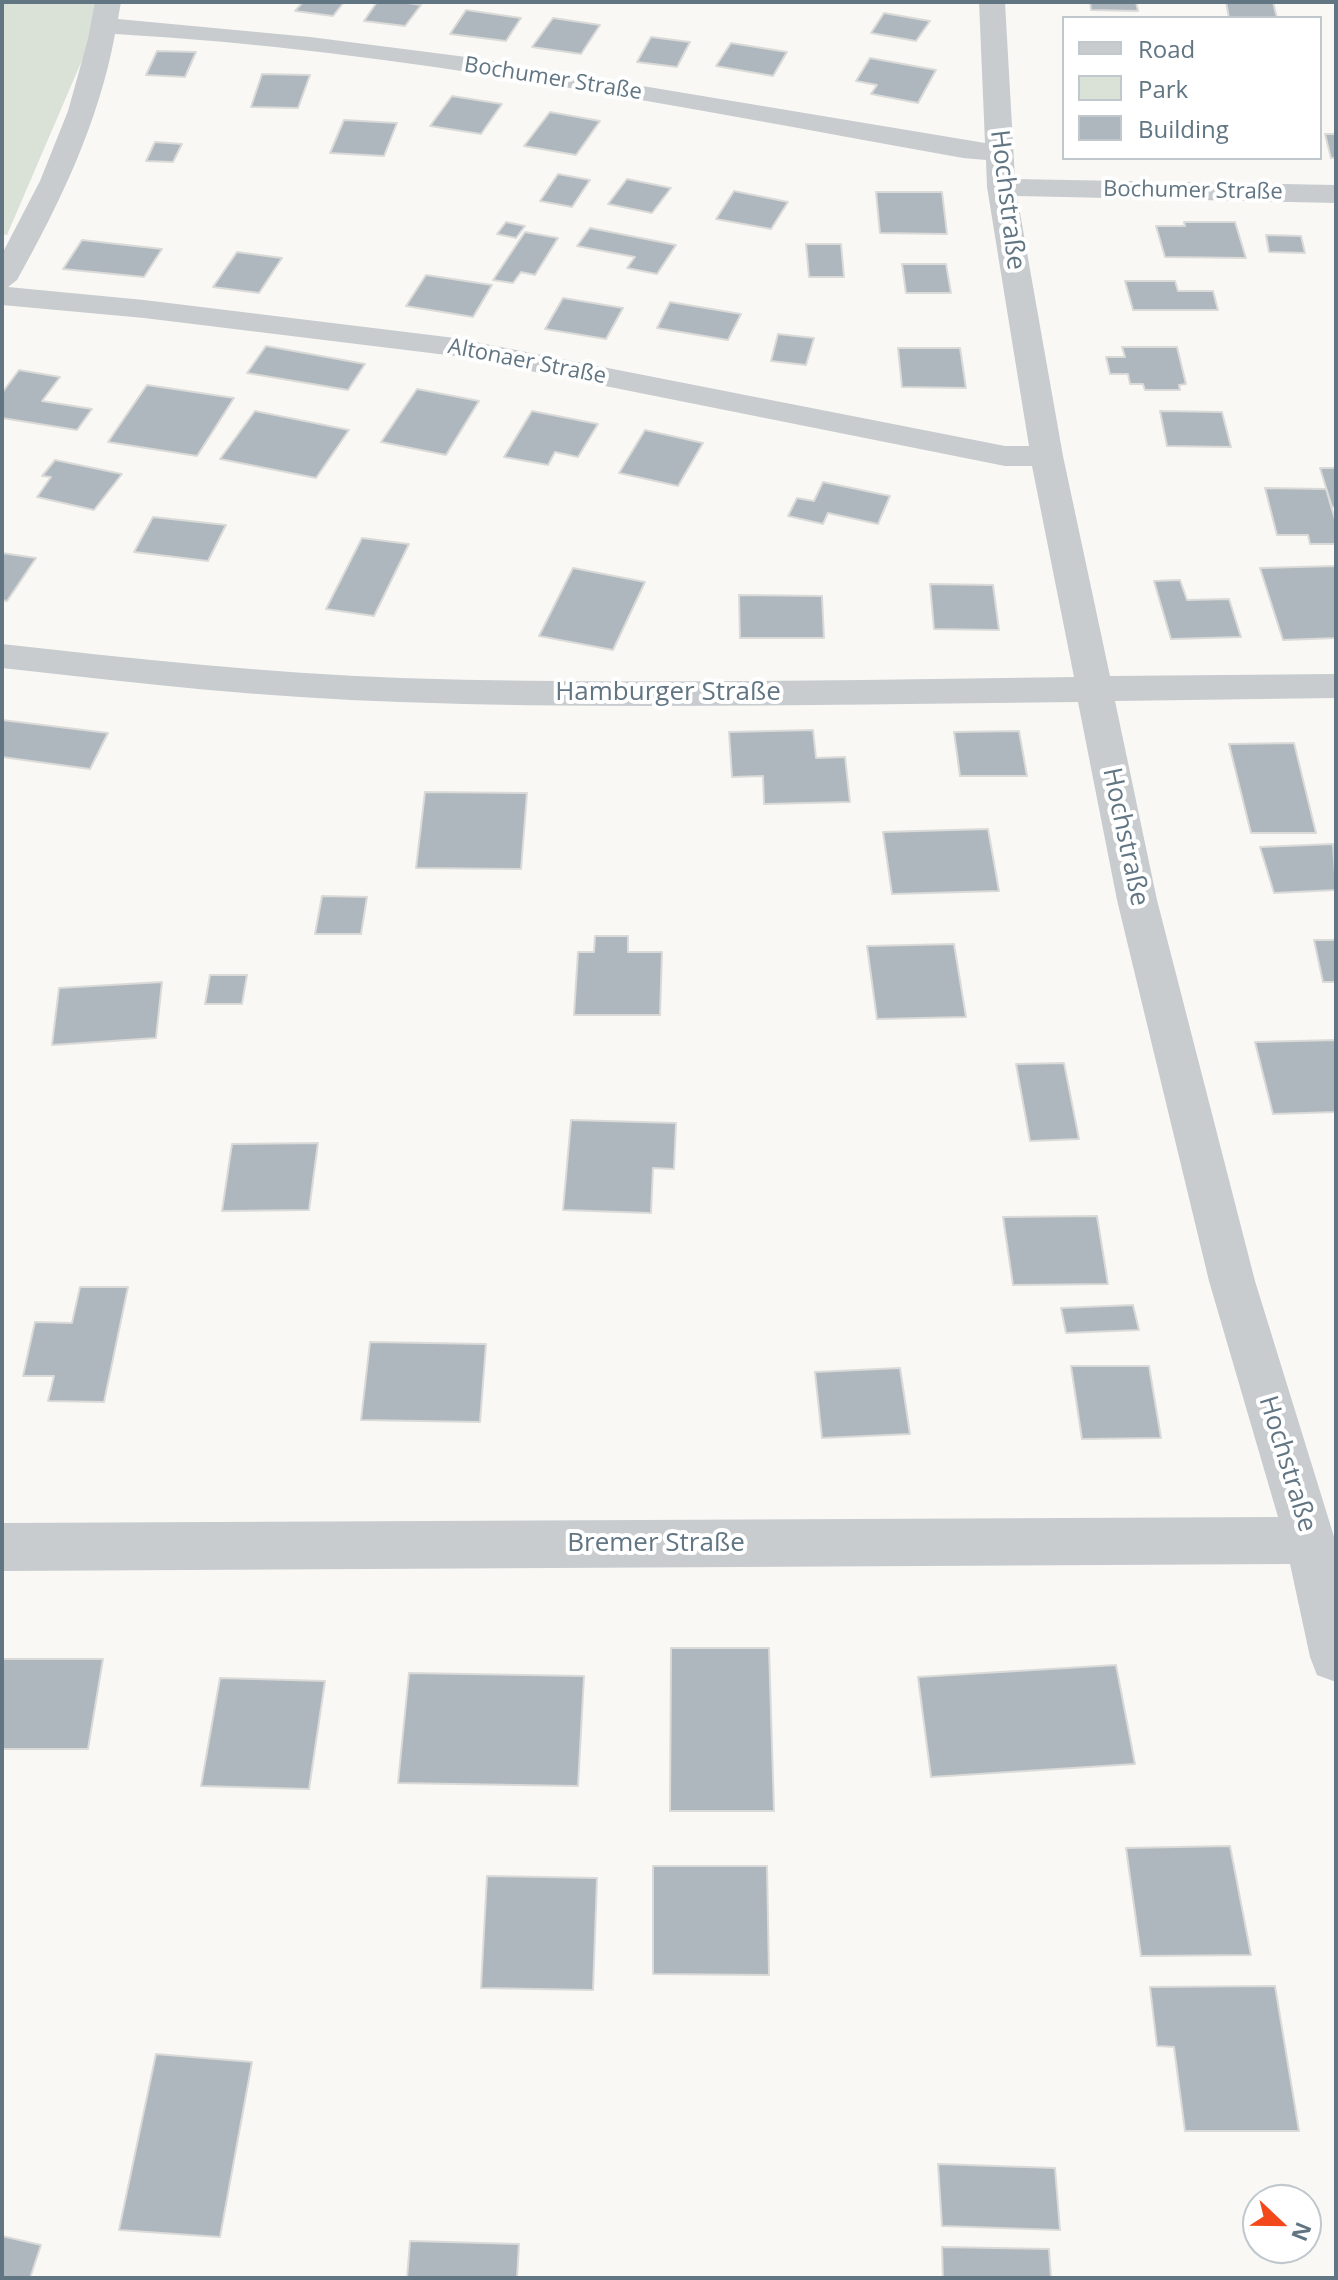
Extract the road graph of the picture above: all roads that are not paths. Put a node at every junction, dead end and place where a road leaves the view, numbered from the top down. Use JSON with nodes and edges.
{"nodes":[{"id":1,"x":992,"y":2,"type":"edge"},
{"id":2,"x":106,"y":14,"type":"edge"},
{"id":3,"x":998,"y":152,"type":"junction"},
{"id":4,"x":1001,"y":187,"type":"junction"},
{"id":5,"x":1336,"y":194,"type":"edge"},
{"id":6,"x":2,"y":280,"type":"edge"},
{"id":7,"x":2,"y":296,"type":"edge"},
{"id":8,"x":1047,"y":456,"type":"junction"},
{"id":9,"x":2,"y":656,"type":"edge"},
{"id":10,"x":1336,"y":686,"type":"edge"},
{"id":11,"x":1094,"y":687,"type":"junction"},
{"id":12,"x":1310,"y":1540,"type":"junction"},
{"id":13,"x":2,"y":1547,"type":"edge"},
{"id":14,"x":1336,"y":1657,"type":"edge"}],
"edges":[{"from":1,"to":3,"type":"street","name":"Hochstraße"},
{"from":2,"to":3,"type":"street","name":"Bochumer Straße"},
{"from":2,"to":6,"type":"street"},
{"from":3,"to":4,"type":"street","name":"Hochstraße"},
{"from":4,"to":5,"type":"street","name":"Bochumer Straße"},
{"from":4,"to":8,"type":"street","name":"Hochstraße"},
{"from":7,"to":8,"type":"street","name":"Altonaer Straße"},
{"from":8,"to":11,"type":"street","name":"Hochstraße"},
{"from":9,"to":11,"type":"street","name":"Hamburger Straße"},
{"from":10,"to":11,"type":"street","name":"Hamburger Straße"},
{"from":11,"to":12,"type":"street","name":"Hochstraße"},
{"from":12,"to":13,"type":"street","name":"Bremer Straße"},
{"from":12,"to":14,"type":"street","name":"Hochstraße"}]}
